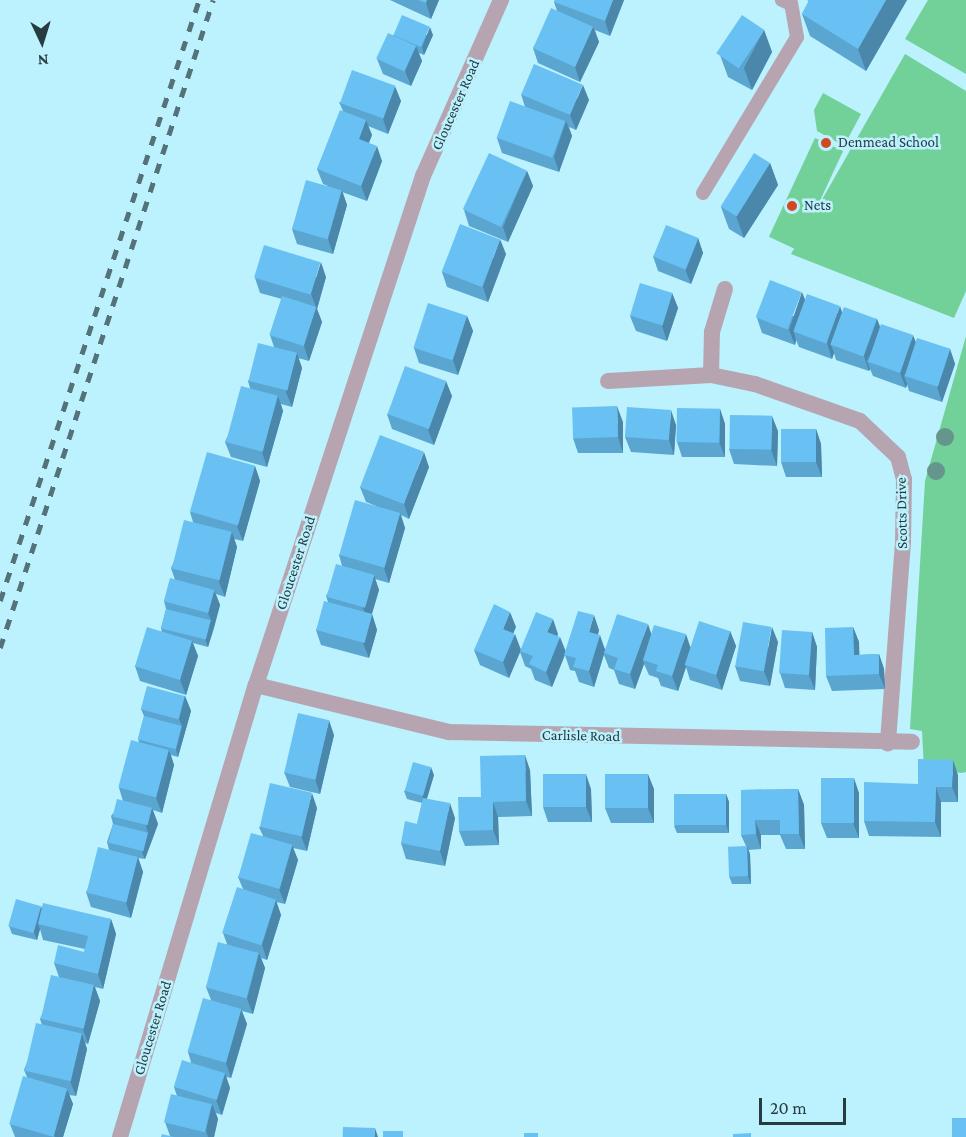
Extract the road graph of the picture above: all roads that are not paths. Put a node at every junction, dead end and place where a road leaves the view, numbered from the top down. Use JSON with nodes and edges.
{"nodes":[{"id":1,"x":501,"y":0,"type":"edge"},
{"id":2,"x":782,"y":0,"type":"edge"},
{"id":3,"x":703,"y":193,"type":"dead end"},
{"id":4,"x":725,"y":289,"type":"dead end"},
{"id":5,"x":711,"y":375,"type":"junction"},
{"id":6,"x":608,"y":381,"type":"dead end"},
{"id":7,"x":256,"y":685,"type":"junction"},
{"id":8,"x":888,"y":742,"type":"junction"},
{"id":9,"x":912,"y":742,"type":"dead end"},
{"id":10,"x":120,"y":1137,"type":"edge"}],
"edges":[{"from":1,"to":7,"type":"street","name":"Gloucester Road"},
{"from":2,"to":3,"type":"lane"},
{"from":4,"to":5,"type":"street"},
{"from":5,"to":6,"type":"street","name":"Scotts Drive"},
{"from":5,"to":8,"type":"street","name":"Scotts Drive"},
{"from":7,"to":8,"type":"street","name":"Carlisle Road"},
{"from":7,"to":10,"type":"street","name":"Gloucester Road"},
{"from":8,"to":9,"type":"street","name":"Carlisle Road"}]}
